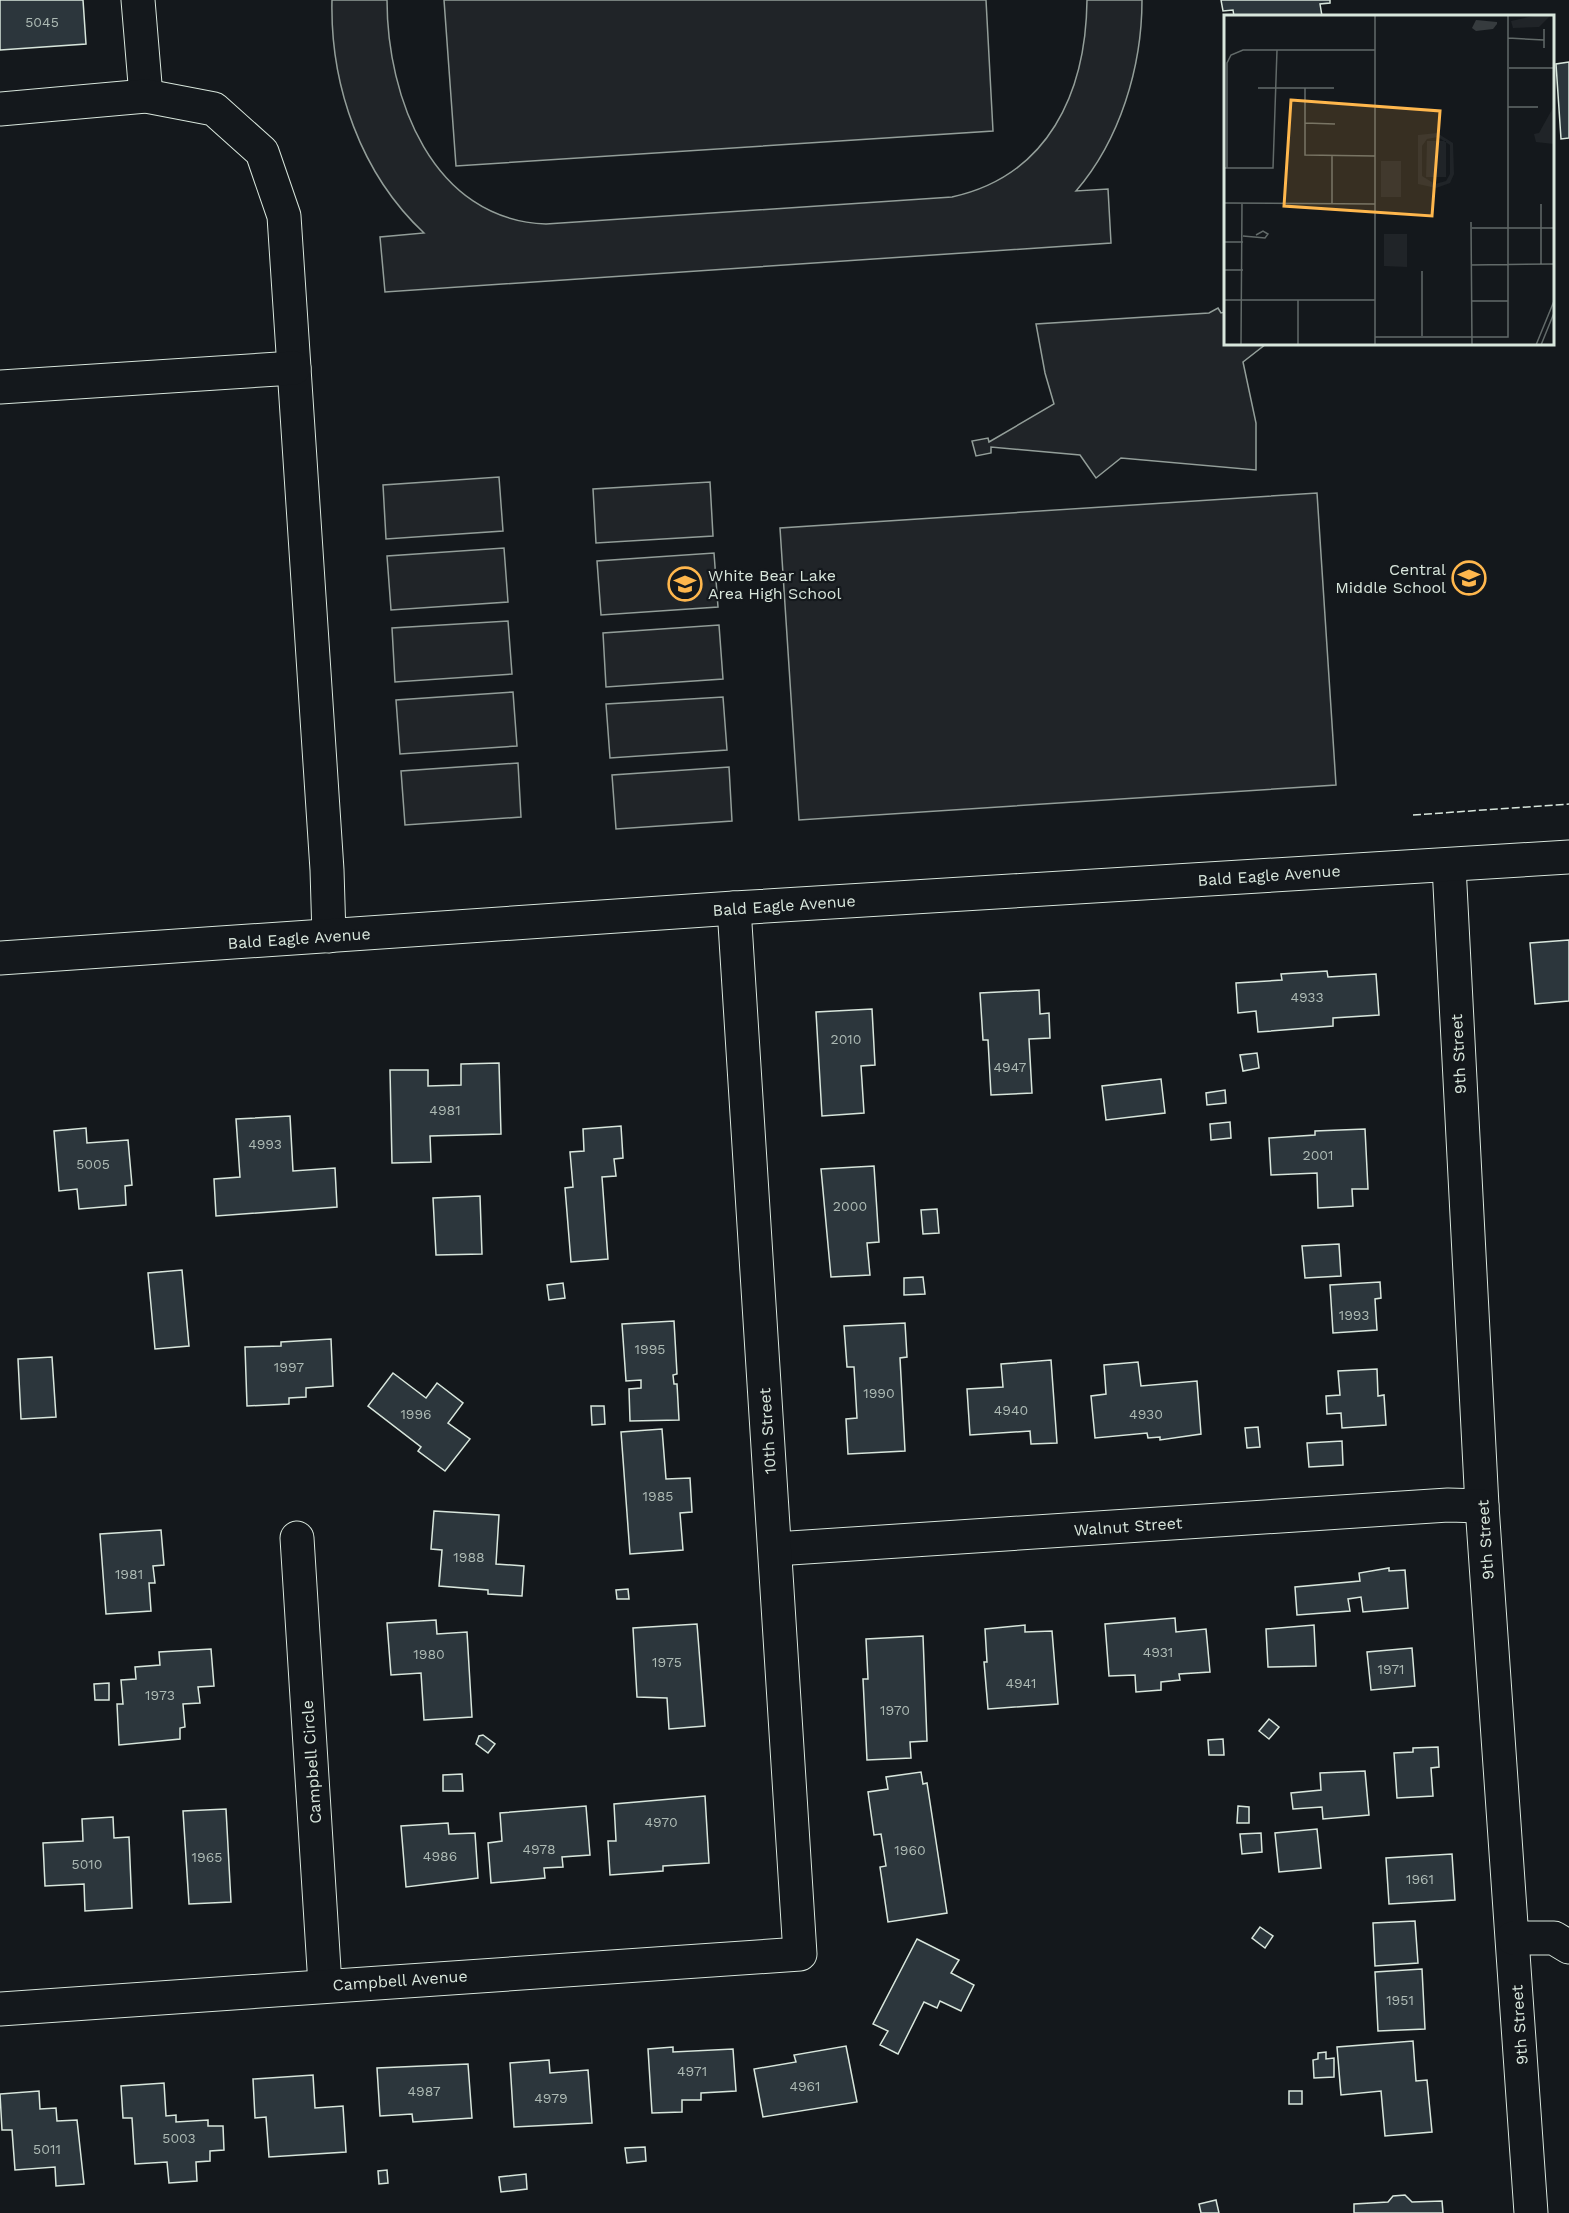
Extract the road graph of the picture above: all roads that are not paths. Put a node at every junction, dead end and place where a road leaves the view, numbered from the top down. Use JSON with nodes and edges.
{"nodes":[{"id":1,"x":138,"y":0,"type":"edge"},
{"id":2,"x":146,"y":96,"type":"junction"},
{"id":3,"x":0,"y":109,"type":"edge"},
{"id":4,"x":294,"y":368,"type":"junction"},
{"id":5,"x":0,"y":387,"type":"edge"},
{"id":6,"x":1569,"y":858,"type":"edge"},
{"id":7,"x":1449,"y":866,"type":"junction"},
{"id":8,"x":734,"y":908,"type":"junction"},
{"id":9,"x":329,"y":936,"type":"junction"},
{"id":10,"x":0,"y":958,"type":"edge"},
{"id":11,"x":1482,"y":1506,"type":"junction"},
{"id":12,"x":297,"y":1538,"type":"dead end"},
{"id":13,"x":775,"y":1549,"type":"junction"},
{"id":14,"x":1514,"y":1938,"type":"junction"},
{"id":15,"x":1569,"y":1947,"type":"edge"},
{"id":16,"x":800,"y":1954,"type":"joint"},
{"id":17,"x":325,"y":1985,"type":"junction"},
{"id":18,"x":0,"y":2009,"type":"edge"},
{"id":19,"x":1531,"y":2213,"type":"edge"}],
"edges":[{"from":1,"to":2,"type":"street"},
{"from":2,"to":3,"type":"street"},
{"from":2,"to":4,"type":"street"},
{"from":4,"to":5,"type":"street"},
{"from":4,"to":9,"type":"street"},
{"from":6,"to":7,"type":"street","name":"Bald Eagle Avenue"},
{"from":7,"to":8,"type":"street","name":"Bald Eagle Avenue"},
{"from":7,"to":11,"type":"street","name":"9th Street"},
{"from":8,"to":9,"type":"street","name":"Bald Eagle Avenue"},
{"from":8,"to":13,"type":"street","name":"10th Street"},
{"from":9,"to":10,"type":"street","name":"Bald Eagle Avenue"},
{"from":11,"to":13,"type":"street","name":"Walnut Street"},
{"from":11,"to":14,"type":"street","name":"9th Street"},
{"from":12,"to":17,"type":"street","name":"Campbell Circle"},
{"from":13,"to":16,"type":"street","name":"10th Street"},
{"from":14,"to":15,"type":"street"},
{"from":14,"to":19,"type":"street","name":"9th Street"},
{"from":16,"to":17,"type":"street","name":"Campbell Avenue"},
{"from":17,"to":18,"type":"street","name":"Campbell Avenue"}]}
